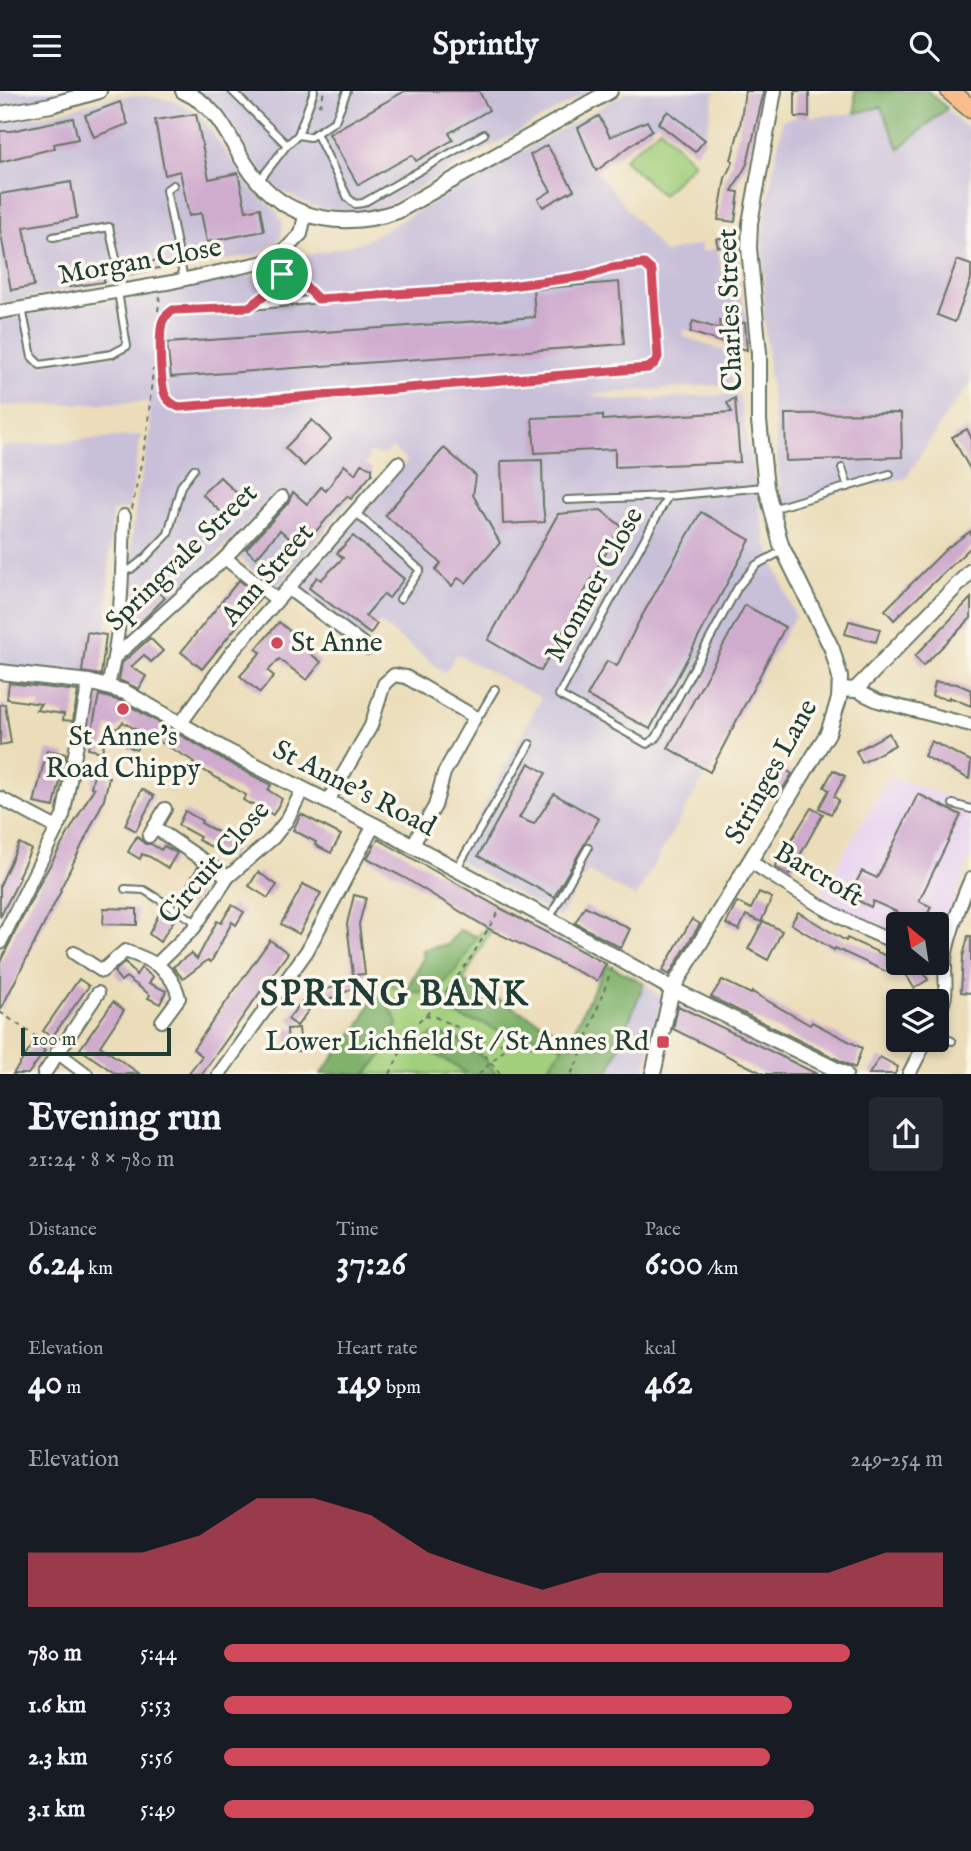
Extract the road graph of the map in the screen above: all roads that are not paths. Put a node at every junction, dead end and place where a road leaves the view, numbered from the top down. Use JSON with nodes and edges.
{"nodes":[{"id":1,"x":99,"y":91,"type":"edge"},
{"id":2,"x":183,"y":91,"type":"edge"},
{"id":3,"x":232,"y":91,"type":"edge"},
{"id":4,"x":314,"y":91,"type":"edge"},
{"id":5,"x":347,"y":91,"type":"edge"},
{"id":6,"x":610,"y":91,"type":"edge"},
{"id":7,"x":774,"y":91,"type":"edge"},
{"id":8,"x":950,"y":91,"type":"edge"},
{"id":9,"x":67,"y":96,"type":"edge"},
{"id":10,"x":587,"y":97,"type":"edge"},
{"id":11,"x":971,"y":109,"type":"edge"},
{"id":12,"x":0,"y":114,"type":"edge"},
{"id":13,"x":316,"y":134,"type":"junction"},
{"id":14,"x":484,"y":134,"type":"dead end"},
{"id":15,"x":298,"y":135,"type":"junction"},
{"id":16,"x":287,"y":145,"type":"junction"},
{"id":17,"x":258,"y":182,"type":"junction"},
{"id":18,"x":173,"y":185,"type":"dead end"},
{"id":19,"x":305,"y":215,"type":"junction"},
{"id":20,"x":53,"y":237,"type":"dead end"},
{"id":21,"x":274,"y":257,"type":"junction"},
{"id":22,"x":282,"y":274,"type":"junction"},
{"id":23,"x":184,"y":280,"type":"junction"},
{"id":24,"x":120,"y":291,"type":"junction"},
{"id":25,"x":318,"y":299,"type":"junction"},
{"id":26,"x":249,"y":307,"type":"junction"},
{"id":27,"x":22,"y":308,"type":"junction"},
{"id":28,"x":0,"y":312,"type":"edge"},
{"id":29,"x":398,"y":463,"type":"dead end"},
{"id":30,"x":842,"y":468,"type":"dead end"},
{"id":31,"x":194,"y":469,"type":"dead end"},
{"id":32,"x":890,"y":474,"type":"dead end"},
{"id":33,"x":766,"y":487,"type":"junction"},
{"id":34,"x":848,"y":487,"type":"junction"},
{"id":35,"x":668,"y":496,"type":"junction"},
{"id":36,"x":282,"y":497,"type":"dead end"},
{"id":37,"x":567,"y":500,"type":"dead end"},
{"id":38,"x":772,"y":509,"type":"junction"},
{"id":39,"x":355,"y":512,"type":"junction"},
{"id":40,"x":124,"y":516,"type":"road end"},
{"id":41,"x":784,"y":550,"type":"junction"},
{"id":42,"x":225,"y":558,"type":"junction"},
{"id":43,"x":971,"y":571,"type":"edge"},
{"id":44,"x":122,"y":572,"type":"junction"},
{"id":45,"x":289,"y":589,"type":"junction"},
{"id":46,"x":400,"y":599,"type":"dead end"},
{"id":47,"x":277,"y":600,"type":"junction"},
{"id":48,"x":368,"y":647,"type":"dead end"},
{"id":49,"x":116,"y":656,"type":"junction"},
{"id":50,"x":0,"y":672,"type":"edge"},
{"id":51,"x":89,"y":682,"type":"junction"},
{"id":52,"x":108,"y":686,"type":"junction"},
{"id":53,"x":495,"y":689,"type":"dead end"},
{"id":54,"x":848,"y":689,"type":"junction"},
{"id":55,"x":475,"y":717,"type":"junction"},
{"id":56,"x":181,"y":723,"type":"junction"},
{"id":57,"x":971,"y":725,"type":"edge"},
{"id":58,"x":530,"y":744,"type":"dead end"},
{"id":59,"x":303,"y":789,"type":"junction"},
{"id":60,"x":0,"y":798,"type":"edge"},
{"id":61,"x":328,"y":801,"type":"junction"},
{"id":62,"x":953,"y":804,"type":"dead end"},
{"id":63,"x":165,"y":809,"type":"dead end"},
{"id":64,"x":971,"y":809,"type":"edge"},
{"id":65,"x":374,"y":825,"type":"junction"},
{"id":66,"x":57,"y":828,"type":"junction"},
{"id":67,"x":412,"y":846,"type":"junction"},
{"id":68,"x":587,"y":848,"type":"dead end"},
{"id":69,"x":751,"y":862,"type":"junction"},
{"id":70,"x":456,"y":870,"type":"junction"},
{"id":71,"x":228,"y":877,"type":"junction"},
{"id":72,"x":971,"y":879,"type":"edge"},
{"id":73,"x":125,"y":889,"type":"dead end"},
{"id":74,"x":549,"y":919,"type":"junction"},
{"id":75,"x":197,"y":923,"type":"junction"},
{"id":76,"x":949,"y":936,"type":"edge"},
{"id":77,"x":886,"y":938,"type":"edge"},
{"id":78,"x":0,"y":943,"type":"edge"},
{"id":79,"x":74,"y":953,"type":"dead end"},
{"id":80,"x":157,"y":964,"type":"junction"},
{"id":81,"x":672,"y":989,"type":"junction"},
{"id":82,"x":98,"y":993,"type":"dead end"},
{"id":83,"x":162,"y":1021,"type":"dead end"},
{"id":84,"x":949,"y":1040,"type":"edge"},
{"id":85,"x":952,"y":1041,"type":"dead end"},
{"id":86,"x":57,"y":1052,"type":"junction"},
{"id":87,"x":920,"y":1052,"type":"edge"},
{"id":88,"x":44,"y":1074,"type":"edge"},
{"id":89,"x":86,"y":1074,"type":"edge"},
{"id":90,"x":219,"y":1074,"type":"edge"},
{"id":91,"x":653,"y":1074,"type":"edge"},
{"id":92,"x":845,"y":1074,"type":"edge"},
{"id":93,"x":909,"y":1074,"type":"edge"}],
"edges":[{"from":1,"to":9,"type":"street"},
{"from":2,"to":17,"type":"street"},
{"from":3,"to":16,"type":"lane"},
{"from":4,"to":15,"type":"lane"},
{"from":5,"to":13,"type":"lane"},
{"from":6,"to":10,"type":"street"},
{"from":7,"to":33,"type":"street","name":"Charles Street"},
{"from":8,"to":11,"type":"main road"},
{"from":9,"to":12,"type":"street"},
{"from":10,"to":19,"type":"street"},
{"from":13,"to":14,"type":"lane"},
{"from":13,"to":15,"type":"lane"},
{"from":15,"to":16,"type":"lane"},
{"from":16,"to":17,"type":"lane"},
{"from":17,"to":19,"type":"street"},
{"from":18,"to":23,"type":"lane"},
{"from":19,"to":21,"type":"street","name":"Morgan Close"},
{"from":20,"to":24,"type":"lane"},
{"from":21,"to":22,"type":"lane"},
{"from":21,"to":23,"type":"street","name":"Morgan Close"},
{"from":22,"to":25,"type":"lane"},
{"from":22,"to":26,"type":"lane"},
{"from":23,"to":24,"type":"street","name":"Morgan Close"},
{"from":24,"to":27,"type":"street","name":"Morgan Close"},
{"from":24,"to":27,"type":"lane"},
{"from":25,"to":26,"type":"lane"},
{"from":25,"to":26,"type":"lane"},
{"from":27,"to":28,"type":"street","name":"Morgan Close"},
{"from":29,"to":39,"type":"street","name":"Ann Street"},
{"from":30,"to":34,"type":"lane"},
{"from":31,"to":44,"type":"lane"},
{"from":32,"to":34,"type":"lane"},
{"from":33,"to":35,"type":"lane"},
{"from":33,"to":38,"type":"street","name":"Stringes Lane"},
{"from":34,"to":38,"type":"lane"},
{"from":35,"to":37,"type":"lane"},
{"from":35,"to":41,"type":"lane","name":"Monmer Close"},
{"from":36,"to":42,"type":"street","name":"Springvale Street"},
{"from":38,"to":41,"type":"street","name":"Stringes Lane"},
{"from":39,"to":45,"type":"street","name":"Ann Street"},
{"from":39,"to":46,"type":"lane"},
{"from":40,"to":44,"type":"street"},
{"from":41,"to":54,"type":"street","name":"Stringes Lane"},
{"from":42,"to":47,"type":"street"},
{"from":42,"to":49,"type":"street","name":"Springvale Street"},
{"from":43,"to":54,"type":"street"},
{"from":44,"to":49,"type":"street"},
{"from":45,"to":47,"type":"street","name":"Ann Street"},
{"from":45,"to":48,"type":"street"},
{"from":47,"to":56,"type":"street","name":"Ann Street"},
{"from":49,"to":52,"type":"street"},
{"from":50,"to":51,"type":"street","name":"St Anne's Road"},
{"from":51,"to":52,"type":"street","name":"St Anne's Road"},
{"from":51,"to":66,"type":"street"},
{"from":52,"to":56,"type":"street","name":"St Anne's Road"},
{"from":53,"to":55,"type":"lane"},
{"from":54,"to":57,"type":"street"},
{"from":54,"to":69,"type":"street","name":"Stringes Lane"},
{"from":55,"to":61,"type":"street"},
{"from":55,"to":67,"type":"street"},
{"from":56,"to":59,"type":"street","name":"St Anne's Road"},
{"from":58,"to":70,"type":"lane"},
{"from":59,"to":61,"type":"street","name":"St Anne's Road"},
{"from":59,"to":71,"type":"street","name":"Circuit Close"},
{"from":60,"to":66,"type":"street"},
{"from":61,"to":65,"type":"street","name":"St Anne's Road"},
{"from":62,"to":64,"type":"lane"},
{"from":63,"to":71,"type":"street"},
{"from":65,"to":67,"type":"street","name":"St Anne's Road"},
{"from":65,"to":90,"type":"street"},
{"from":66,"to":78,"type":"street"},
{"from":67,"to":70,"type":"street","name":"St Anne's Road"},
{"from":68,"to":74,"type":"lane"},
{"from":69,"to":77,"type":"street","name":"Barcroft"},
{"from":69,"to":81,"type":"street","name":"Stringes Lane"},
{"from":70,"to":74,"type":"street","name":"St Anne's Road"},
{"from":71,"to":75,"type":"street","name":"Circuit Close"},
{"from":72,"to":76,"type":"street"},
{"from":73,"to":75,"type":"lane"},
{"from":74,"to":81,"type":"street","name":"St Anne's Road"},
{"from":75,"to":80,"type":"street","name":"Circuit Close"},
{"from":79,"to":80,"type":"street"},
{"from":80,"to":83,"type":"street"},
{"from":81,"to":91,"type":"street","name":"Stringes Lane"},
{"from":81,"to":92,"type":"street","name":"St Anne's Road"},
{"from":82,"to":86,"type":"street"},
{"from":84,"to":85,"type":"lane"},
{"from":86,"to":88,"type":"street"},
{"from":86,"to":89,"type":"street"},
{"from":87,"to":93,"type":"street"}]}
